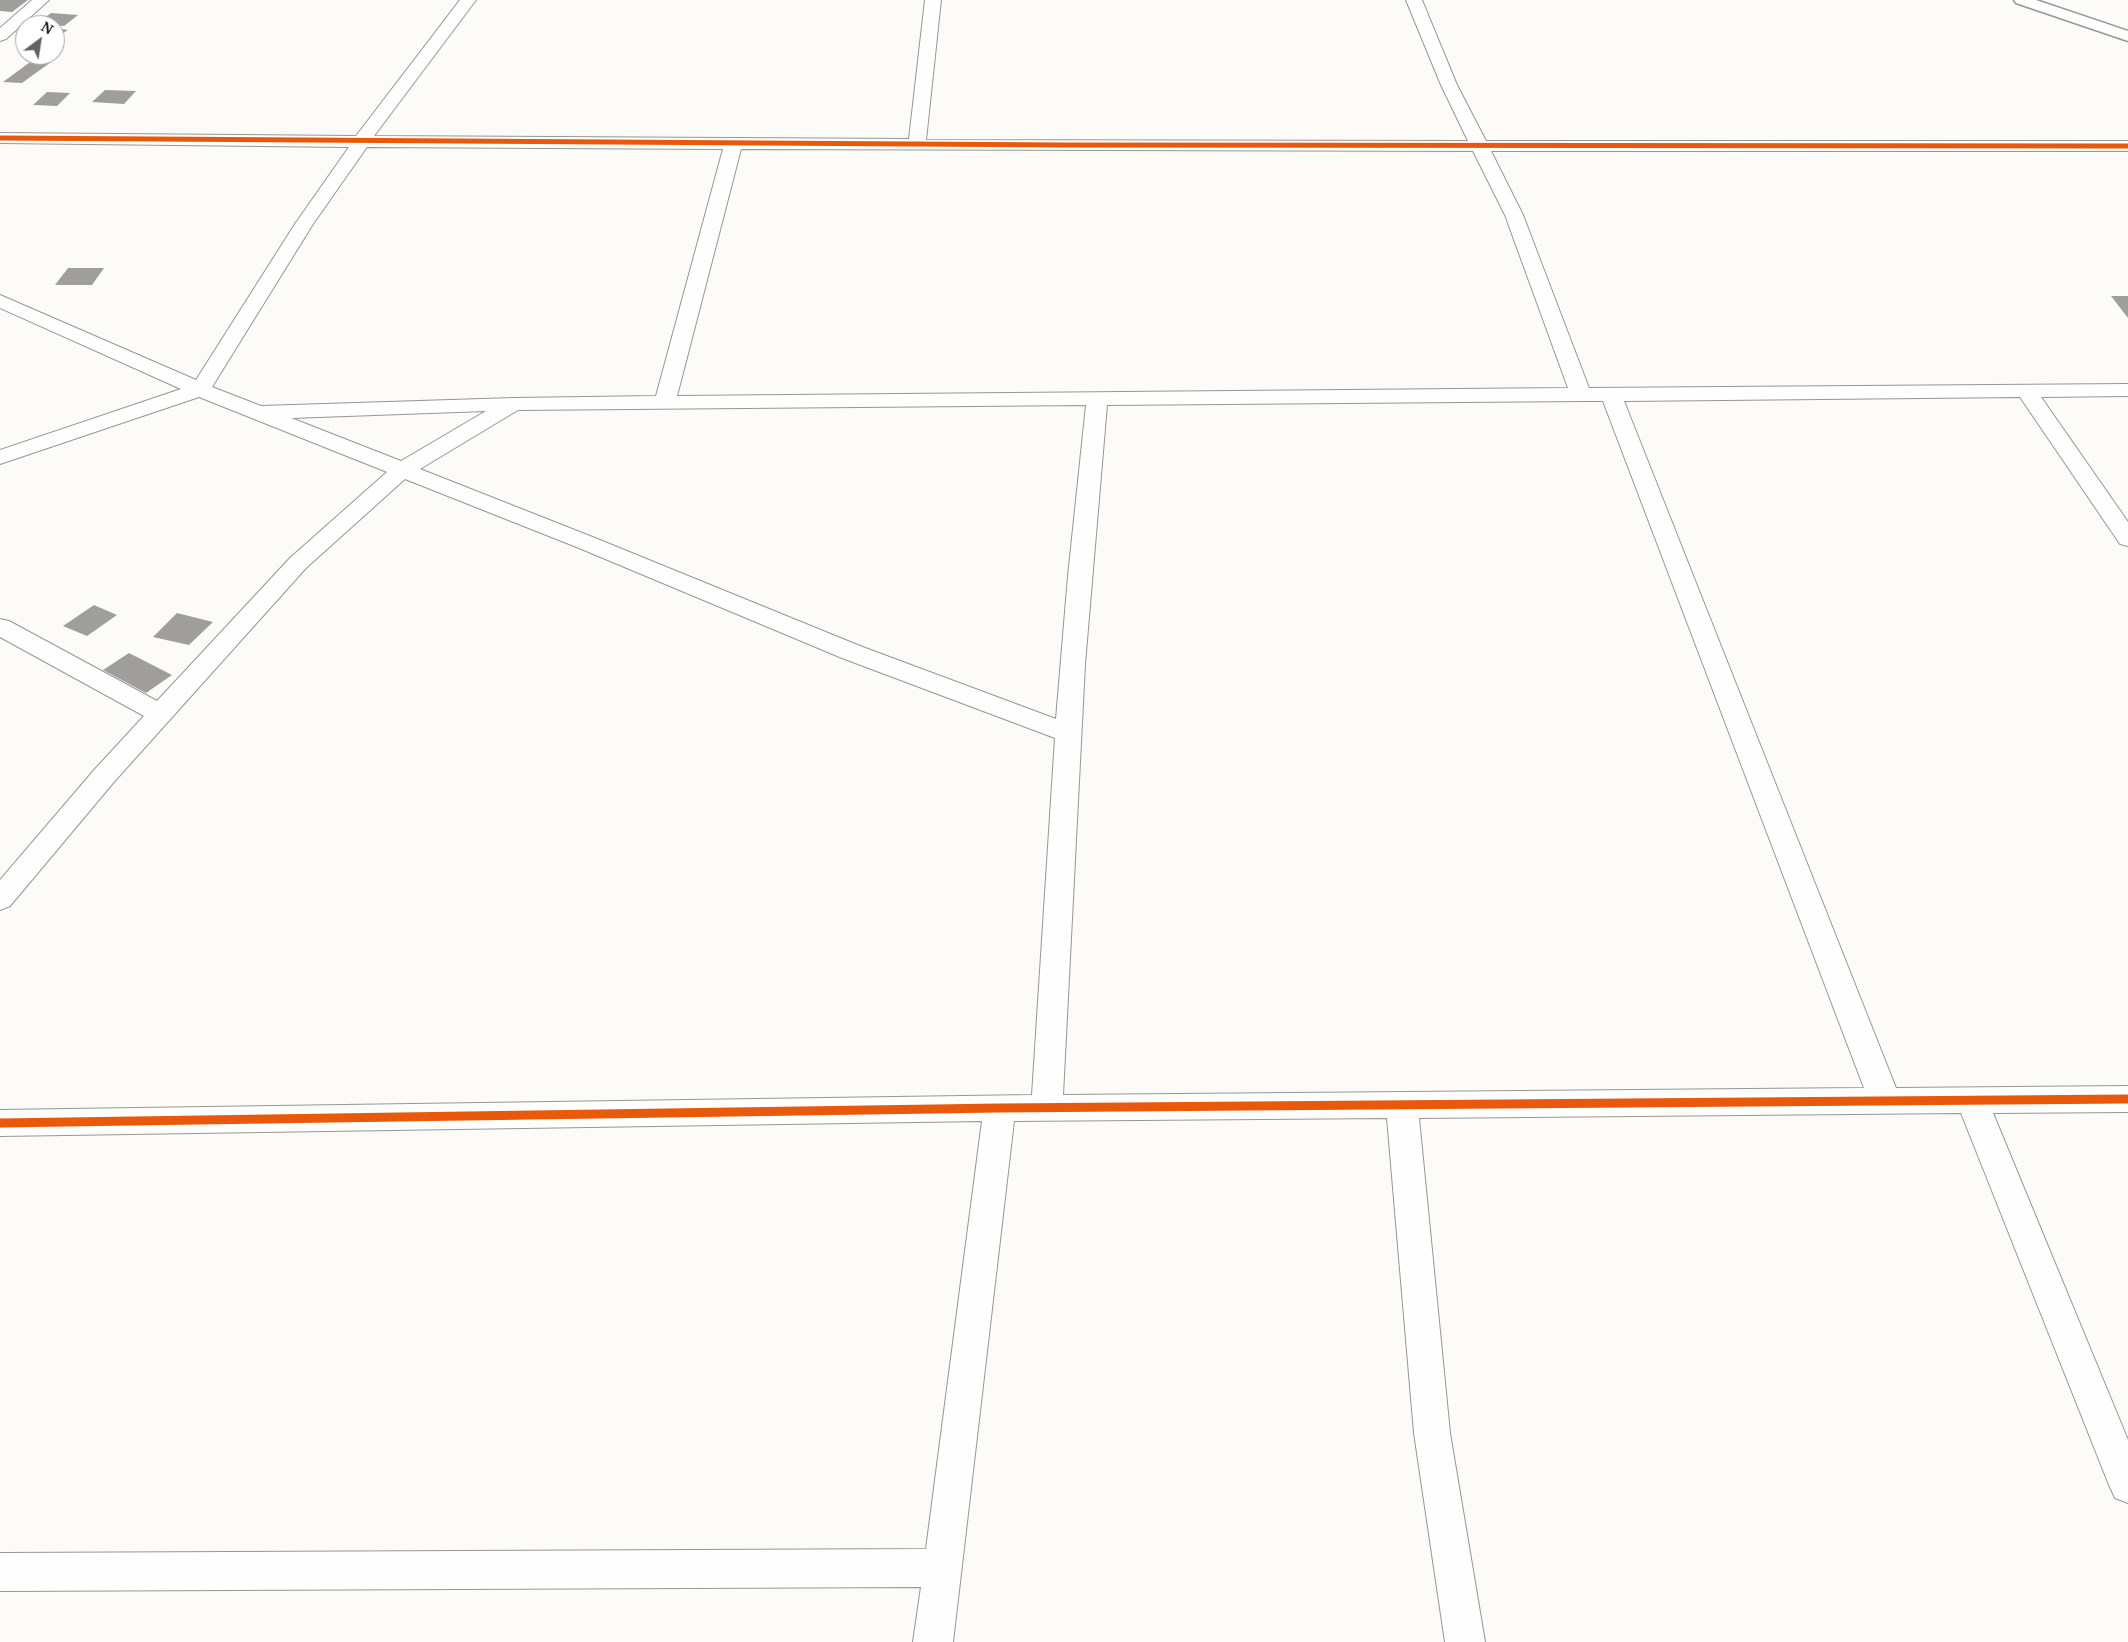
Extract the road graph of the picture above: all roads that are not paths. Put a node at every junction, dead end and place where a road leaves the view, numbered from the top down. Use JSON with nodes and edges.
{"nodes":[{"id":1,"x":41,"y":0,"type":"edge"},
{"id":2,"x":468,"y":0,"type":"edge"},
{"id":3,"x":933,"y":0,"type":"edge"},
{"id":4,"x":1414,"y":0,"type":"edge"},
{"id":5,"x":2021,"y":0,"type":"edge"},
{"id":6,"x":0,"y":36,"type":"edge"},
{"id":7,"x":2128,"y":36,"type":"edge"},
{"id":8,"x":0,"y":138,"type":"edge"},
{"id":9,"x":361,"y":142,"type":"junction"},
{"id":10,"x":917,"y":144,"type":"junction"},
{"id":11,"x":733,"y":145,"type":"junction"},
{"id":12,"x":2128,"y":146,"type":"edge"},
{"id":13,"x":1481,"y":147,"type":"junction"},
{"id":14,"x":0,"y":300,"type":"edge"},
{"id":15,"x":200,"y":390,"type":"junction"},
{"id":16,"x":2128,"y":390,"type":"edge"},
{"id":17,"x":2026,"y":391,"type":"junction"},
{"id":18,"x":1611,"y":394,"type":"junction"},
{"id":19,"x":1581,"y":395,"type":"junction"},
{"id":20,"x":1097,"y":399,"type":"junction"},
{"id":21,"x":665,"y":403,"type":"junction"},
{"id":22,"x":514,"y":404,"type":"junction"},
{"id":23,"x":260,"y":414,"type":"junction"},
{"id":24,"x":0,"y":457,"type":"edge"},
{"id":25,"x":402,"y":470,"type":"junction"},
{"id":26,"x":2128,"y":539,"type":"edge"},
{"id":27,"x":0,"y":627,"type":"edge"},
{"id":28,"x":160,"y":714,"type":"junction"},
{"id":29,"x":1068,"y":733,"type":"junction"},
{"id":30,"x":0,"y":899,"type":"edge"},
{"id":31,"x":2128,"y":1099,"type":"edge"},
{"id":32,"x":1885,"y":1101,"type":"junction"},
{"id":33,"x":1972,"y":1101,"type":"junction"},
{"id":34,"x":1402,"y":1105,"type":"junction"},
{"id":35,"x":1000,"y":1108,"type":"junction"},
{"id":36,"x":1047,"y":1108,"type":"junction"},
{"id":37,"x":0,"y":1123,"type":"edge"},
{"id":38,"x":2128,"y":1485,"type":"edge"},
{"id":39,"x":942,"y":1568,"type":"junction"},
{"id":40,"x":0,"y":1572,"type":"edge"},
{"id":41,"x":934,"y":1642,"type":"edge"},
{"id":42,"x":1465,"y":1642,"type":"edge"}],
"edges":[{"from":1,"to":6,"type":"street"},
{"from":2,"to":9,"type":"street"},
{"from":3,"to":10,"type":"street"},
{"from":4,"to":13,"type":"street"},
{"from":5,"to":7,"type":"lane"},
{"from":8,"to":9,"type":"street"},
{"from":9,"to":11,"type":"street"},
{"from":9,"to":15,"type":"street"},
{"from":10,"to":11,"type":"street"},
{"from":10,"to":13,"type":"street"},
{"from":11,"to":21,"type":"street"},
{"from":12,"to":13,"type":"street"},
{"from":13,"to":19,"type":"street"},
{"from":14,"to":15,"type":"street"},
{"from":15,"to":23,"type":"street"},
{"from":15,"to":24,"type":"street"},
{"from":16,"to":17,"type":"street"},
{"from":17,"to":18,"type":"street"},
{"from":17,"to":26,"type":"street"},
{"from":18,"to":19,"type":"street"},
{"from":18,"to":32,"type":"street"},
{"from":19,"to":20,"type":"street"},
{"from":20,"to":21,"type":"street"},
{"from":20,"to":29,"type":"street"},
{"from":21,"to":22,"type":"street"},
{"from":22,"to":23,"type":"street"},
{"from":22,"to":25,"type":"street"},
{"from":23,"to":25,"type":"street"},
{"from":25,"to":28,"type":"street"},
{"from":25,"to":29,"type":"street"},
{"from":27,"to":28,"type":"street"},
{"from":28,"to":30,"type":"street"},
{"from":29,"to":36,"type":"street"},
{"from":31,"to":33,"type":"street"},
{"from":32,"to":33,"type":"street"},
{"from":32,"to":34,"type":"street"},
{"from":33,"to":38,"type":"street"},
{"from":34,"to":36,"type":"street"},
{"from":34,"to":42,"type":"street"},
{"from":35,"to":36,"type":"street"},
{"from":35,"to":37,"type":"street"},
{"from":35,"to":39,"type":"street"},
{"from":39,"to":40,"type":"street"},
{"from":39,"to":41,"type":"street"}]}
